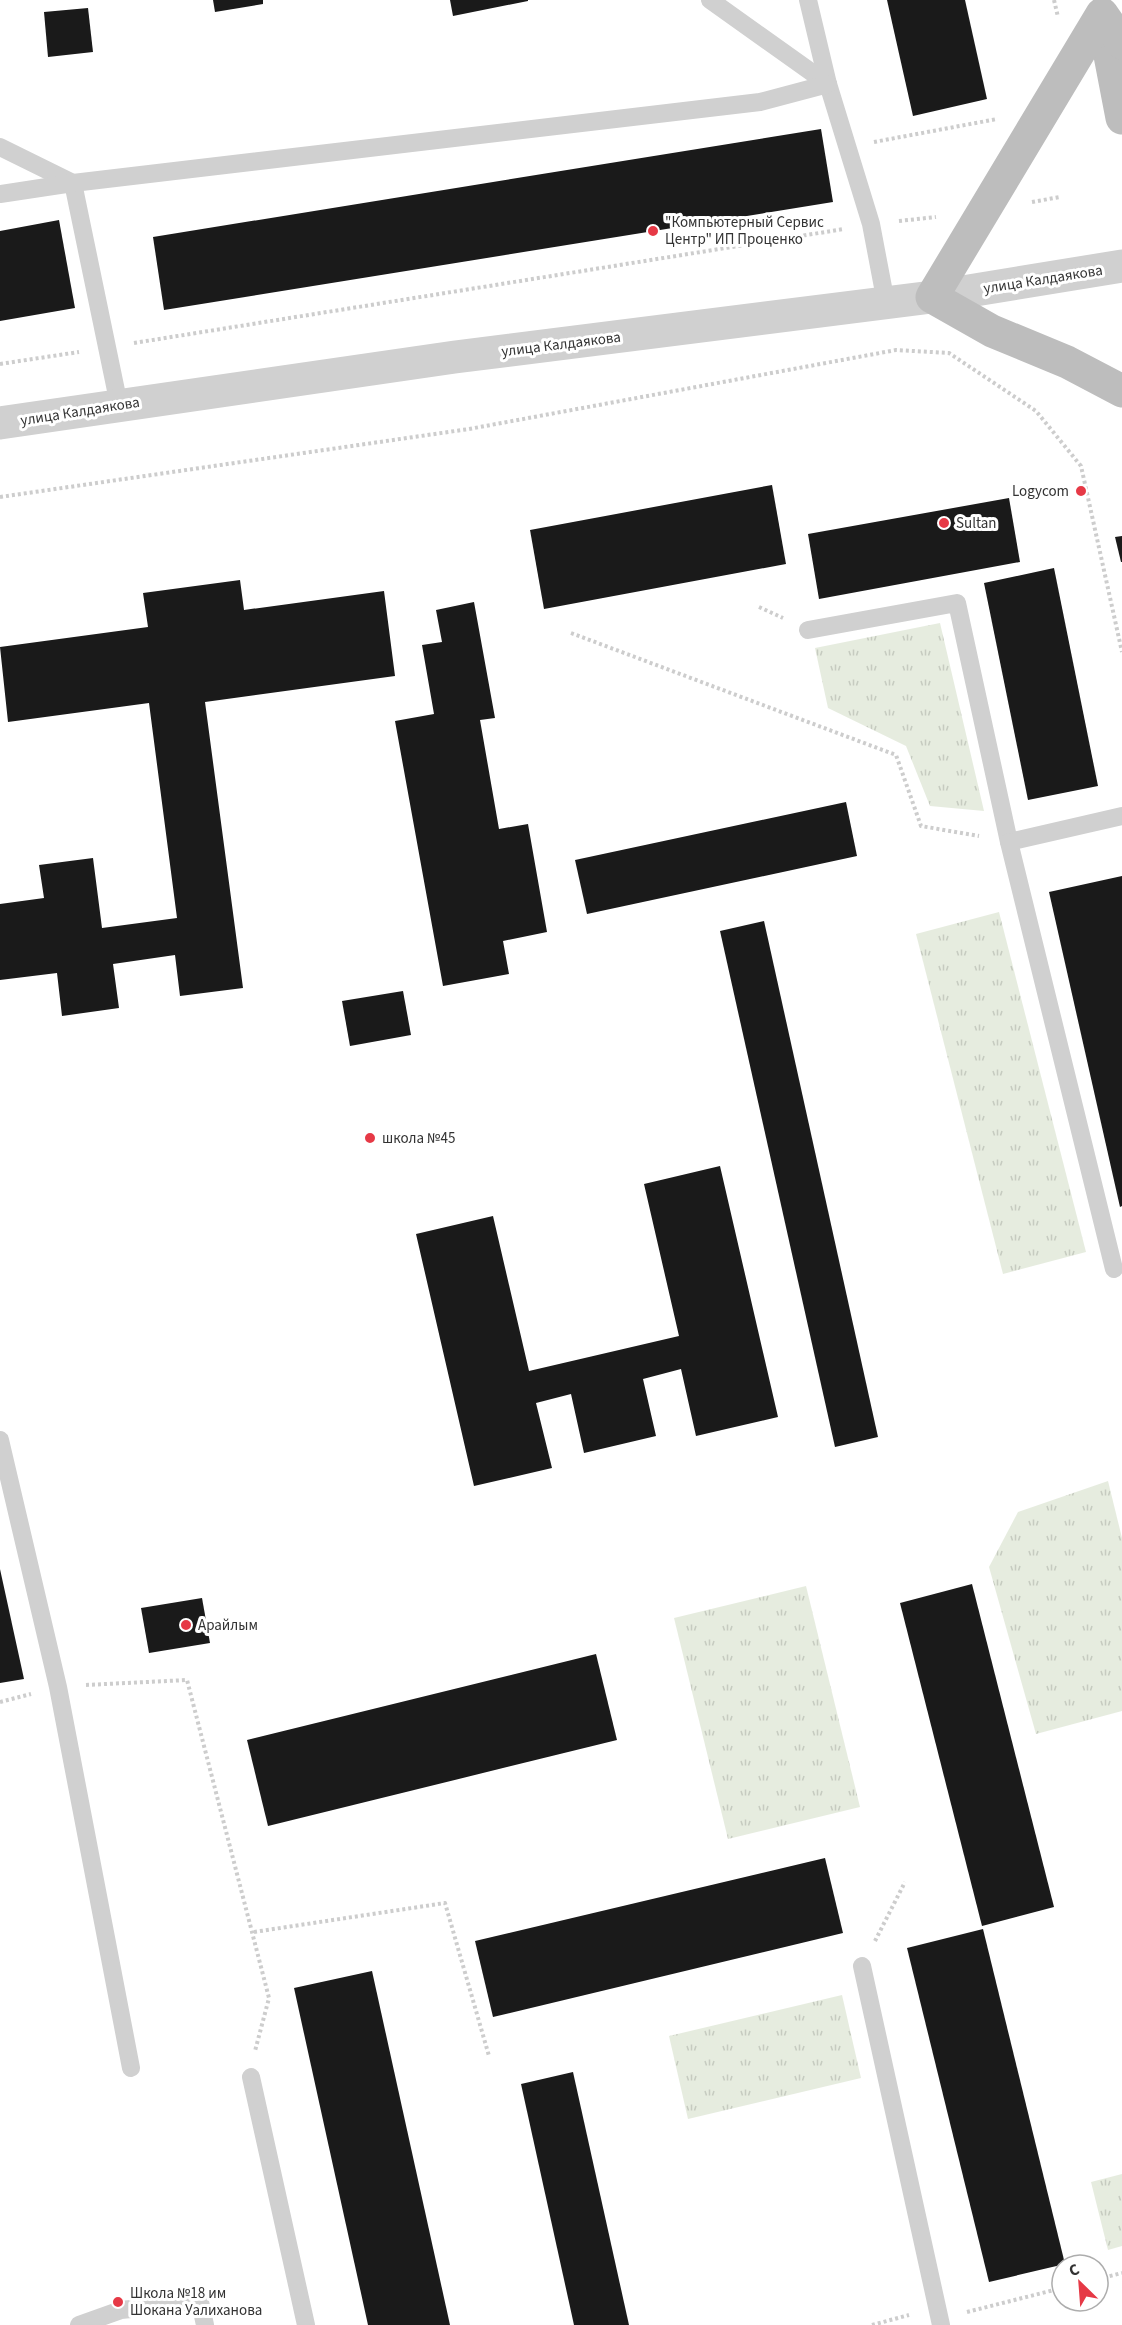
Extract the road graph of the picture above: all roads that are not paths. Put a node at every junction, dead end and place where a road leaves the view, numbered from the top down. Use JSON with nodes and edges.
{"nodes":[{"id":1,"x":710,"y":0,"type":"edge"},
{"id":2,"x":808,"y":0,"type":"edge"},
{"id":3,"x":1100,"y":7,"type":"edge"},
{"id":4,"x":1122,"y":43,"type":"edge"},
{"id":5,"x":828,"y":84,"type":"junction"},
{"id":6,"x":1122,"y":118,"type":"edge"},
{"id":7,"x":0,"y":147,"type":"edge"},
{"id":8,"x":73,"y":183,"type":"junction"},
{"id":9,"x":0,"y":194,"type":"edge"},
{"id":10,"x":1122,"y":266,"type":"edge"},
{"id":11,"x":932,"y":297,"type":"junction"},
{"id":12,"x":886,"y":303,"type":"junction"},
{"id":13,"x":1122,"y":391,"type":"edge"},
{"id":14,"x":119,"y":405,"type":"junction"},
{"id":15,"x":0,"y":423,"type":"edge"},
{"id":16,"x":808,"y":630,"type":"dead end"},
{"id":17,"x":1122,"y":816,"type":"edge"},
{"id":18,"x":1010,"y":842,"type":"junction"},
{"id":19,"x":1114,"y":1269,"type":"dead end"},
{"id":20,"x":0,"y":1440,"type":"edge"},
{"id":21,"x":862,"y":1966,"type":"road end"},
{"id":22,"x":131,"y":2068,"type":"dead end"},
{"id":23,"x":251,"y":2077,"type":"road end"},
{"id":24,"x":938,"y":2317,"type":"edge"},
{"id":25,"x":79,"y":2325,"type":"edge"},
{"id":26,"x":205,"y":2325,"type":"edge"},
{"id":27,"x":306,"y":2325,"type":"edge"}],
"edges":[{"from":1,"to":5,"type":"lane"},
{"from":2,"to":5,"type":"lane"},
{"from":3,"to":4,"type":"main road"},
{"from":3,"to":6,"type":"main road"},
{"from":3,"to":11,"type":"main road"},
{"from":5,"to":8,"type":"lane"},
{"from":5,"to":12,"type":"lane"},
{"from":7,"to":8,"type":"lane"},
{"from":8,"to":9,"type":"lane"},
{"from":8,"to":14,"type":"lane"},
{"from":10,"to":11,"type":"street","name":"улица Калдаякова"},
{"from":11,"to":12,"type":"street","name":"улица Калдаякова"},
{"from":11,"to":13,"type":"main road"},
{"from":12,"to":14,"type":"street","name":"улица Калдаякова"},
{"from":14,"to":15,"type":"street","name":"улица Калдаякова"},
{"from":16,"to":18,"type":"lane"},
{"from":17,"to":18,"type":"lane"},
{"from":18,"to":19,"type":"lane"},
{"from":20,"to":22,"type":"lane"},
{"from":21,"to":24,"type":"lane"},
{"from":23,"to":27,"type":"lane"},
{"from":25,"to":26,"type":"lane"}]}
